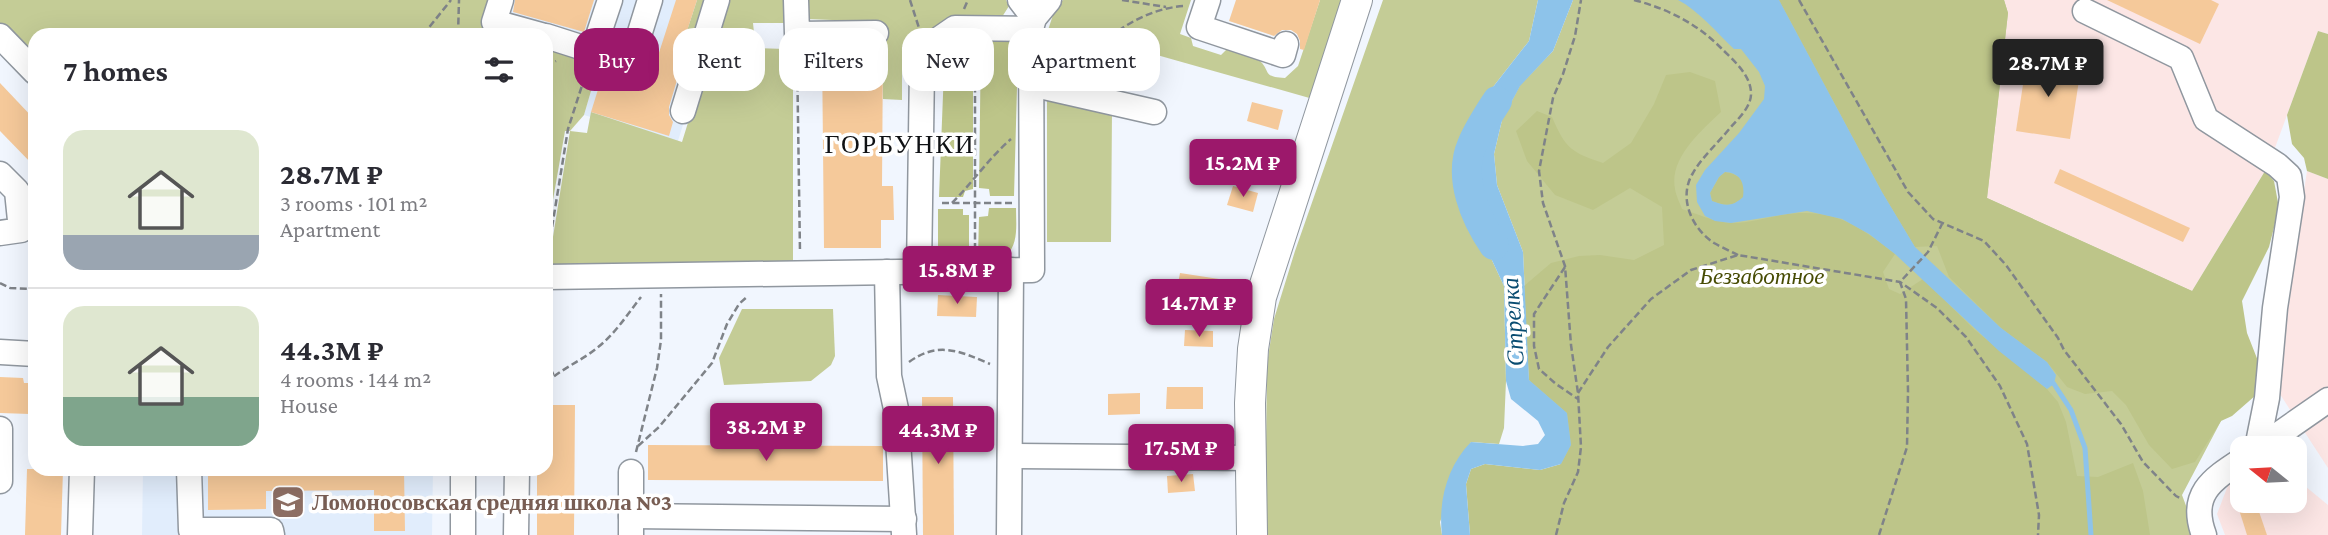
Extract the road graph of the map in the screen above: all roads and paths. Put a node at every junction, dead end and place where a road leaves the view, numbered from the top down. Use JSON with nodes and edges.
{"nodes":[{"id":1,"x":451,"y":0,"type":"edge"},
{"id":2,"x":459,"y":0,"type":"edge"},
{"id":3,"x":501,"y":0,"type":"edge"},
{"id":4,"x":610,"y":0,"type":"edge"},
{"id":5,"x":650,"y":0,"type":"edge"},
{"id":6,"x":717,"y":0,"type":"edge"},
{"id":7,"x":796,"y":0,"type":"edge"},
{"id":8,"x":910,"y":0,"type":"edge"},
{"id":9,"x":1122,"y":0,"type":"edge"},
{"id":10,"x":1357,"y":0,"type":"edge"},
{"id":11,"x":1581,"y":0,"type":"edge"},
{"id":12,"x":1634,"y":0,"type":"edge"},
{"id":13,"x":1799,"y":0,"type":"edge"},
{"id":14,"x":1197,"y":3,"type":"edge"},
{"id":15,"x":1169,"y":7,"type":"junction"},
{"id":16,"x":2085,"y":11,"type":"dead end"},
{"id":17,"x":1034,"y":12,"type":"edge"},
{"id":18,"x":975,"y":27,"type":"junction"},
{"id":19,"x":429,"y":28,"type":"edge"},
{"id":20,"x":458,"y":28,"type":"edge"},
{"id":21,"x":516,"y":28,"type":"edge"},
{"id":22,"x":641,"y":28,"type":"edge"},
{"id":23,"x":797,"y":28,"type":"edge"},
{"id":24,"x":919,"y":28,"type":"edge"},
{"id":25,"x":955,"y":28,"type":"edge"},
{"id":26,"x":1122,"y":28,"type":"edge"},
{"id":27,"x":0,"y":36,"type":"edge"},
{"id":28,"x":553,"y":38,"type":"edge"},
{"id":29,"x":1286,"y":44,"type":"dead end"},
{"id":30,"x":28,"y":65,"type":"edge"},
{"id":31,"x":580,"y":91,"type":"edge"},
{"id":32,"x":798,"y":91,"type":"edge"},
{"id":33,"x":922,"y":91,"type":"edge"},
{"id":34,"x":1041,"y":91,"type":"edge"},
{"id":35,"x":1062,"y":91,"type":"edge"},
{"id":36,"x":684,"y":111,"type":"dead end"},
{"id":37,"x":1154,"y":113,"type":"dead end"},
{"id":38,"x":1014,"y":137,"type":"dead end"},
{"id":39,"x":0,"y":174,"type":"edge"},
{"id":40,"x":976,"y":180,"type":"junction"},
{"id":41,"x":921,"y":203,"type":"junction"},
{"id":42,"x":952,"y":203,"type":"junction"},
{"id":43,"x":976,"y":203,"type":"junction"},
{"id":44,"x":1032,"y":203,"type":"junction"},
{"id":45,"x":553,"y":219,"type":"edge"},
{"id":46,"x":1942,"y":224,"type":"junction"},
{"id":47,"x":0,"y":233,"type":"edge"},
{"id":48,"x":800,"y":255,"type":"dead end"},
{"id":49,"x":1738,"y":255,"type":"junction"},
{"id":50,"x":1565,"y":266,"type":"junction"},
{"id":51,"x":1011,"y":270,"type":"junction"},
{"id":52,"x":919,"y":271,"type":"junction"},
{"id":53,"x":974,"y":271,"type":"junction"},
{"id":54,"x":887,"y":272,"type":"junction"},
{"id":55,"x":769,"y":274,"type":"junction"},
{"id":56,"x":553,"y":277,"type":"edge"},
{"id":57,"x":1900,"y":282,"type":"junction"},
{"id":58,"x":0,"y":283,"type":"edge"},
{"id":59,"x":28,"y":289,"type":"edge"},
{"id":60,"x":646,"y":292,"type":"dead end"},
{"id":61,"x":661,"y":292,"type":"dead end"},
{"id":62,"x":0,"y":352,"type":"edge"},
{"id":63,"x":28,"y":352,"type":"edge"},
{"id":64,"x":554,"y":376,"type":"edge"},
{"id":65,"x":889,"y":376,"type":"junction"},
{"id":66,"x":1011,"y":377,"type":"junction"},
{"id":67,"x":1578,"y":393,"type":"junction"},
{"id":68,"x":1578,"y":398,"type":"junction"},
{"id":69,"x":2328,"y":400,"type":"edge"},
{"id":70,"x":0,"y":429,"type":"edge"},
{"id":71,"x":2260,"y":436,"type":"edge"},
{"id":72,"x":2276,"y":436,"type":"edge"},
{"id":73,"x":638,"y":446,"type":"junction"},
{"id":74,"x":1010,"y":456,"type":"junction"},
{"id":75,"x":1251,"y":458,"type":"junction"},
{"id":76,"x":2230,"y":468,"type":"edge"},
{"id":77,"x":631,"y":472,"type":"joint"},
{"id":78,"x":82,"y":476,"type":"edge"},
{"id":79,"x":189,"y":476,"type":"edge"},
{"id":80,"x":463,"y":476,"type":"edge"},
{"id":81,"x":517,"y":476,"type":"edge"},
{"id":82,"x":0,"y":481,"type":"edge"},
{"id":83,"x":2176,"y":496,"type":"dead end"},
{"id":84,"x":631,"y":526,"type":"edge"},
{"id":85,"x":904,"y":527,"type":"edge"},
{"id":86,"x":80,"y":535,"type":"edge"},
{"id":87,"x":272,"y":535,"type":"edge"},
{"id":88,"x":463,"y":535,"type":"edge"},
{"id":89,"x":516,"y":535,"type":"edge"},
{"id":90,"x":1009,"y":535,"type":"edge"},
{"id":91,"x":1252,"y":535,"type":"edge"},
{"id":92,"x":1556,"y":535,"type":"edge"},
{"id":93,"x":1879,"y":535,"type":"edge"},
{"id":94,"x":2038,"y":535,"type":"edge"},
{"id":95,"x":2204,"y":535,"type":"edge"}],
"edges":[{"from":1,"to":19,"type":"path"},
{"from":2,"to":20,"type":"path"},
{"from":3,"to":21,"type":"street"},
{"from":4,"to":28,"type":"street"},
{"from":5,"to":22,"type":"street"},
{"from":6,"to":36,"type":"street"},
{"from":7,"to":23,"type":"street"},
{"from":8,"to":24,"type":"path"},
{"from":9,"to":15,"type":"path"},
{"from":10,"to":75,"type":"main road"},
{"from":11,"to":50,"type":"path"},
{"from":12,"to":49,"type":"path"},
{"from":13,"to":46,"type":"path"},
{"from":14,"to":15,"type":"path"},
{"from":14,"to":29,"type":"street"},
{"from":15,"to":26,"type":"path"},
{"from":16,"to":71,"type":"street"},
{"from":17,"to":18,"type":"street"},
{"from":18,"to":25,"type":"street"},
{"from":18,"to":40,"type":"path"},
{"from":27,"to":30,"type":"street"},
{"from":31,"to":45,"type":"path"},
{"from":32,"to":48,"type":"path"},
{"from":33,"to":41,"type":"street"},
{"from":34,"to":44,"type":"street"},
{"from":35,"to":37,"type":"street"},
{"from":38,"to":40,"type":"path"},
{"from":39,"to":47,"type":"street"},
{"from":40,"to":42,"type":"path"},
{"from":40,"to":43,"type":"path"},
{"from":41,"to":42,"type":"path"},
{"from":41,"to":52,"type":"street"},
{"from":42,"to":43,"type":"path"},
{"from":43,"to":44,"type":"path"},
{"from":43,"to":53,"type":"path"},
{"from":44,"to":51,"type":"street"},
{"from":46,"to":57,"type":"path"},
{"from":46,"to":83,"type":"path"},
{"from":49,"to":57,"type":"path"},
{"from":49,"to":67,"type":"path"},
{"from":50,"to":67,"type":"path"},
{"from":50,"to":68,"type":"path"},
{"from":51,"to":53,"type":"street"},
{"from":51,"to":66,"type":"street"},
{"from":52,"to":53,"type":"street"},
{"from":52,"to":54,"type":"street"},
{"from":54,"to":55,"type":"street"},
{"from":54,"to":65,"type":"street"},
{"from":55,"to":56,"type":"street"},
{"from":55,"to":73,"type":"path"},
{"from":57,"to":93,"type":"path"},
{"from":57,"to":94,"type":"path"},
{"from":58,"to":59,"type":"path"},
{"from":60,"to":64,"type":"path"},
{"from":61,"to":73,"type":"path"},
{"from":62,"to":63,"type":"street"},
{"from":65,"to":66,"type":"path"},
{"from":65,"to":85,"type":"street"},
{"from":66,"to":74,"type":"street"},
{"from":67,"to":68,"type":"path"},
{"from":68,"to":92,"type":"path"},
{"from":69,"to":72,"type":"street"},
{"from":70,"to":82,"type":"street"},
{"from":73,"to":77,"type":"path"},
{"from":74,"to":75,"type":"street"},
{"from":74,"to":90,"type":"street"},
{"from":75,"to":91,"type":"main road"},
{"from":76,"to":95,"type":"street"},
{"from":77,"to":84,"type":"street"},
{"from":78,"to":86,"type":"street"},
{"from":79,"to":87,"type":"street"},
{"from":80,"to":88,"type":"street"},
{"from":81,"to":89,"type":"street"},
{"from":84,"to":85,"type":"street"}]}
